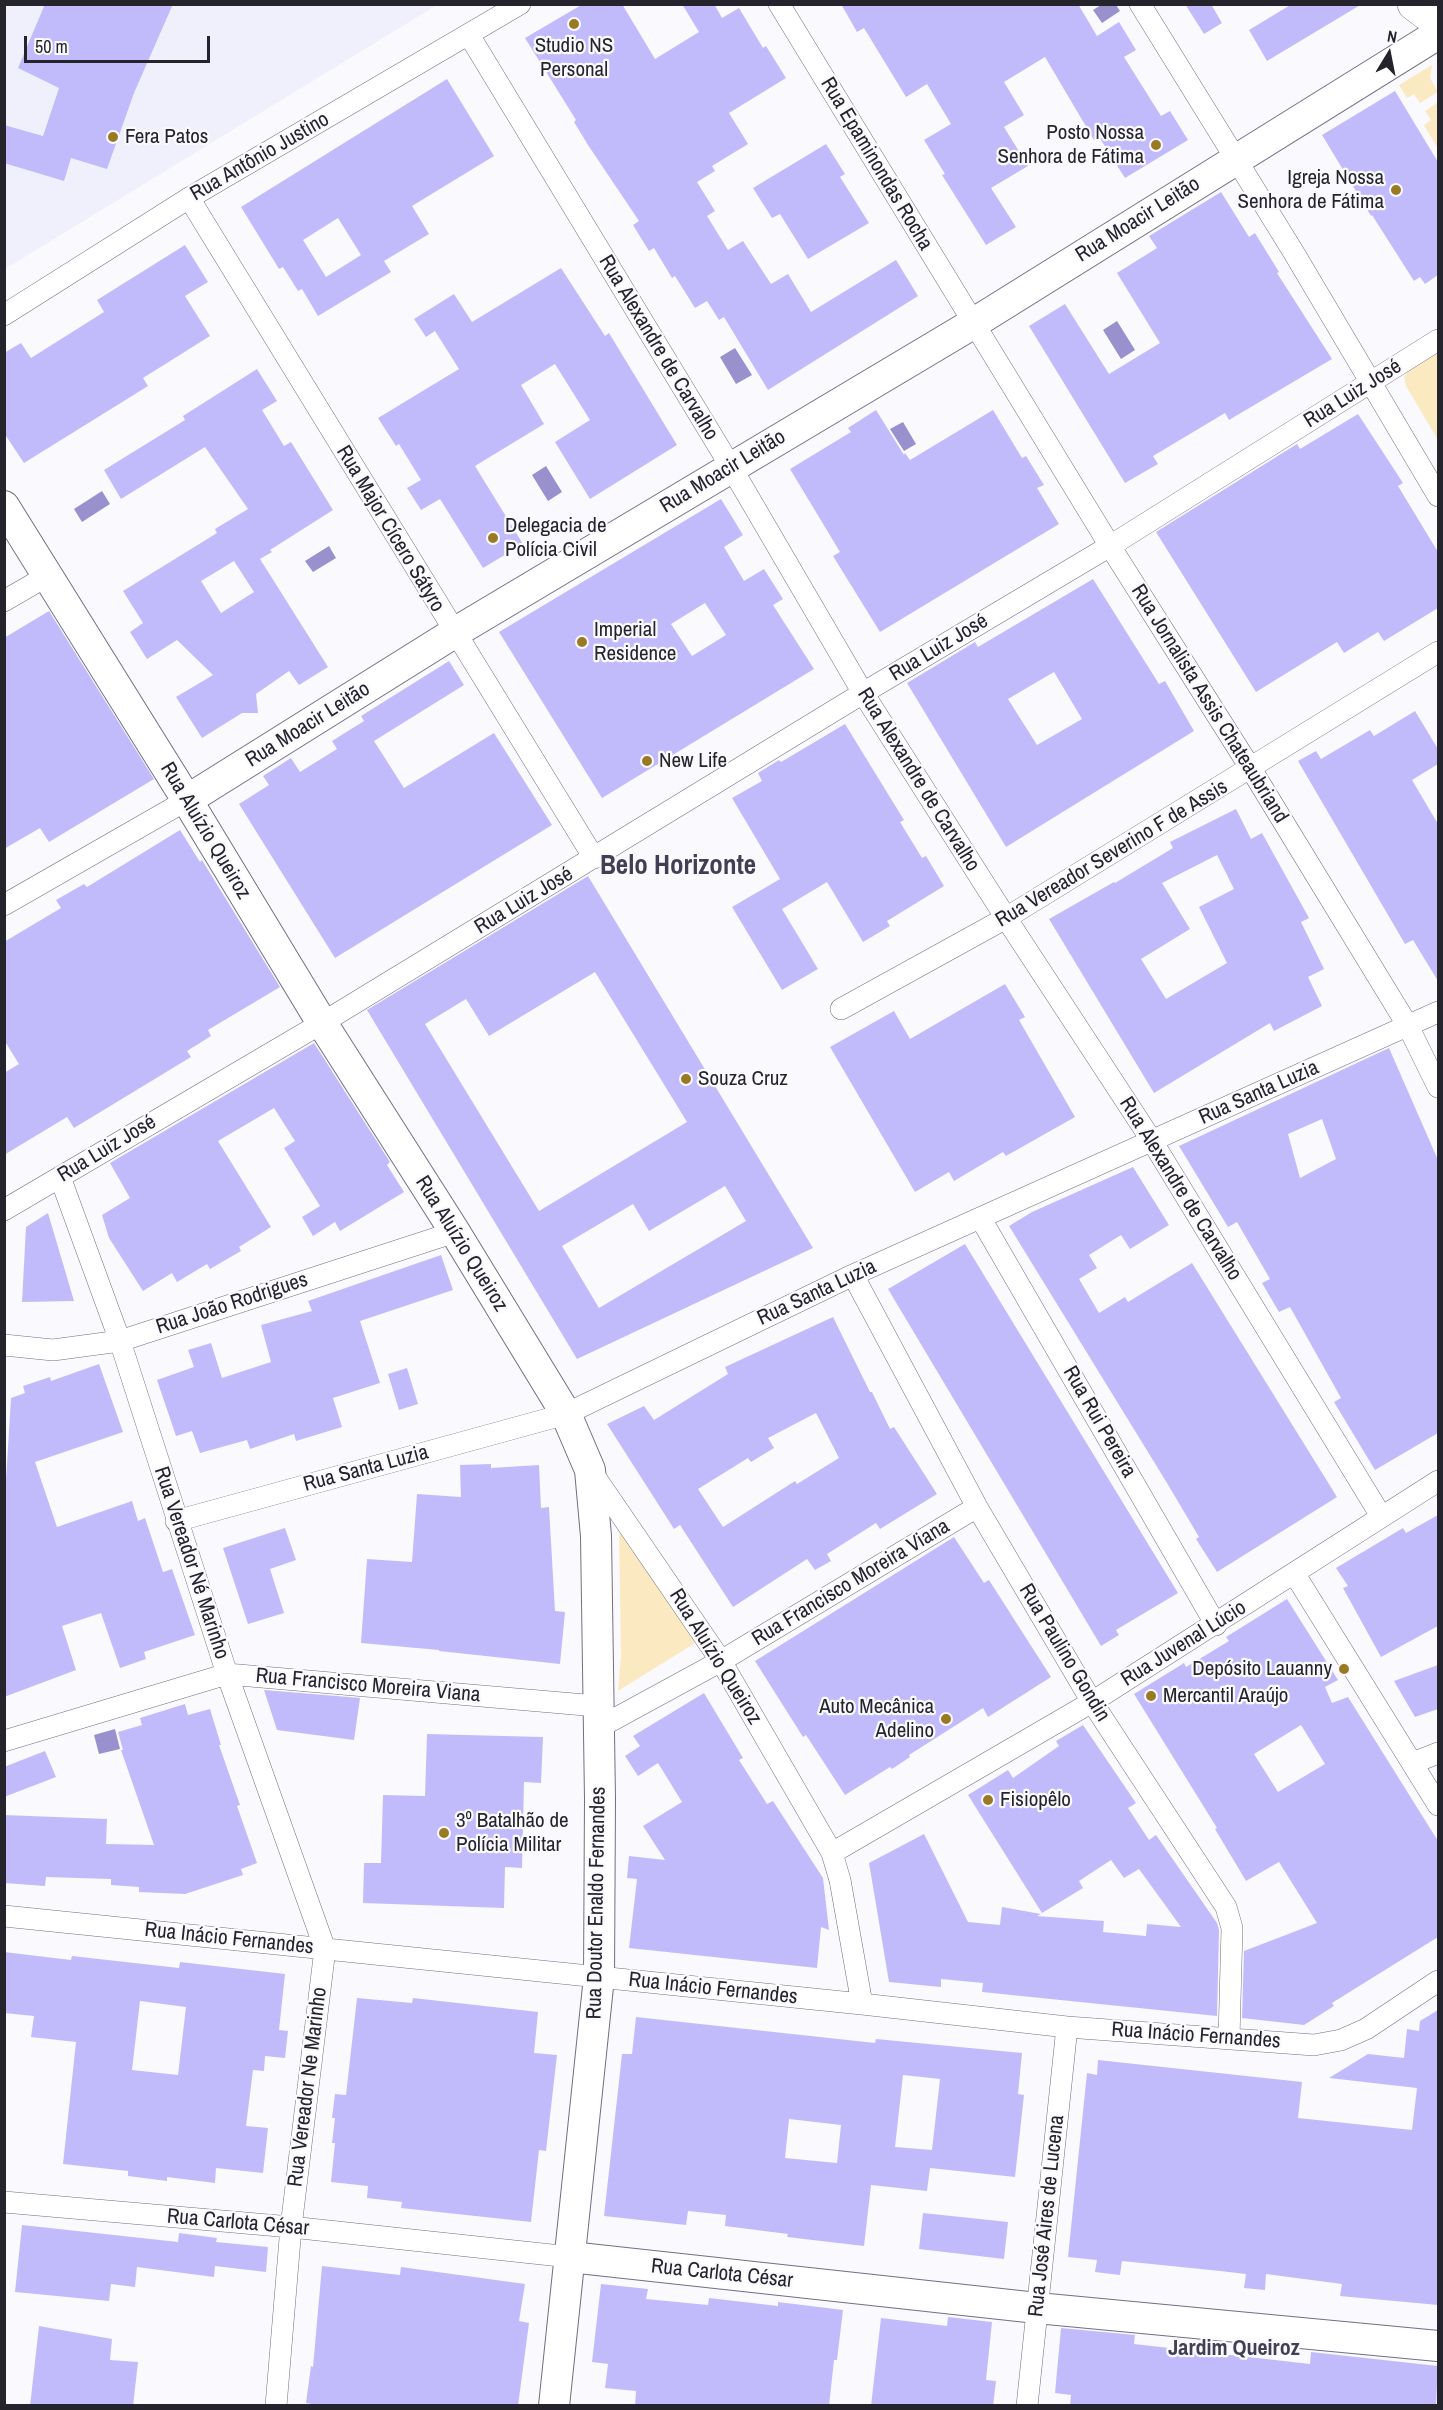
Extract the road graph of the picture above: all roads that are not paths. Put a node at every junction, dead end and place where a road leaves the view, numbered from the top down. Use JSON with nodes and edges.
{"nodes":[{"id":1,"x":520,"y":4,"type":"edge"},
{"id":2,"x":779,"y":4,"type":"edge"},
{"id":3,"x":1140,"y":4,"type":"edge"},
{"id":4,"x":1414,"y":4,"type":"edge"},
{"id":5,"x":1438,"y":22,"type":"edge"},
{"id":6,"x":1438,"y":34,"type":"edge"},
{"id":7,"x":469,"y":35,"type":"junction"},
{"id":8,"x":1236,"y":159,"type":"junction"},
{"id":9,"x":189,"y":198,"type":"junction"},
{"id":10,"x":4,"y":315,"type":"edge"},
{"id":11,"x":974,"y":323,"type":"junction"},
{"id":12,"x":1438,"y":340,"type":"edge"},
{"id":13,"x":1371,"y":383,"type":"junction"},
{"id":14,"x":730,"y":467,"type":"junction"},
{"id":15,"x":1438,"y":496,"type":"edge"},
{"id":16,"x":4,"y":506,"type":"edge"},
{"id":17,"x":1110,"y":546,"type":"junction"},
{"id":18,"x":47,"y":576,"type":"junction"},
{"id":19,"x":4,"y":601,"type":"edge"},
{"id":20,"x":454,"y":633,"type":"junction"},
{"id":21,"x":1438,"y":652,"type":"edge"},
{"id":22,"x":863,"y":693,"type":"junction"},
{"id":23,"x":1251,"y":770,"type":"junction"},
{"id":24,"x":187,"y":800,"type":"junction"},
{"id":25,"x":594,"y":858,"type":"junction"},
{"id":26,"x":4,"y":905,"type":"edge"},
{"id":27,"x":1006,"y":918,"type":"junction"},
{"id":28,"x":841,"y":1009,"type":"dead end"},
{"id":29,"x":1438,"y":1012,"type":"edge"},
{"id":30,"x":322,"y":1023,"type":"junction"},
{"id":31,"x":1408,"y":1026,"type":"junction"},
{"id":32,"x":1438,"y":1087,"type":"edge"},
{"id":33,"x":1152,"y":1141,"type":"junction"},
{"id":34,"x":60,"y":1177,"type":"junction"},
{"id":35,"x":4,"y":1210,"type":"edge"},
{"id":36,"x":981,"y":1219,"type":"junction"},
{"id":37,"x":455,"y":1232,"type":"junction"},
{"id":38,"x":853,"y":1275,"type":"junction"},
{"id":39,"x":120,"y":1341,"type":"junction"},
{"id":40,"x":4,"y":1345,"type":"edge"},
{"id":41,"x":566,"y":1414,"type":"junction"},
{"id":42,"x":591,"y":1470,"type":"junction"},
{"id":43,"x":1438,"y":1481,"type":"edge"},
{"id":44,"x":977,"y":1507,"type":"junction"},
{"id":45,"x":1381,"y":1516,"type":"junction"},
{"id":46,"x":176,"y":1521,"type":"junction"},
{"id":47,"x":1294,"y":1573,"type":"junction"},
{"id":48,"x":1216,"y":1624,"type":"junction"},
{"id":49,"x":721,"y":1660,"type":"junction"},
{"id":50,"x":227,"y":1674,"type":"junction"},
{"id":51,"x":1092,"y":1702,"type":"junction"},
{"id":52,"x":598,"y":1717,"type":"junction"},
{"id":53,"x":4,"y":1741,"type":"edge"},
{"id":54,"x":1438,"y":1753,"type":"edge"},
{"id":55,"x":1413,"y":1763,"type":"junction"},
{"id":56,"x":1438,"y":1805,"type":"edge"},
{"id":57,"x":832,"y":1853,"type":"junction"},
{"id":58,"x":4,"y":1916,"type":"edge"},
{"id":59,"x":325,"y":1949,"type":"junction"},
{"id":60,"x":599,"y":1977,"type":"junction"},
{"id":61,"x":1438,"y":1981,"type":"edge"},
{"id":62,"x":862,"y":2004,"type":"junction"},
{"id":63,"x":1066,"y":2027,"type":"junction"},
{"id":64,"x":1229,"y":2038,"type":"junction"},
{"id":65,"x":4,"y":2202,"type":"edge"},
{"id":66,"x":291,"y":2227,"type":"junction"},
{"id":67,"x":570,"y":2257,"type":"junction"},
{"id":68,"x":1037,"y":2308,"type":"junction"},
{"id":69,"x":1438,"y":2346,"type":"edge"},
{"id":70,"x":276,"y":2406,"type":"edge"},
{"id":71,"x":554,"y":2406,"type":"edge"},
{"id":72,"x":1026,"y":2406,"type":"edge"}],
"edges":[{"from":1,"to":7,"type":"street","name":"Rua Antônio Justino"},
{"from":2,"to":11,"type":"street","name":"Rua Epaminondas Rocha"},
{"from":3,"to":8,"type":"street"},
{"from":4,"to":5,"type":"main road"},
{"from":6,"to":8,"type":"street","name":"Rua Moacir Leitão"},
{"from":7,"to":9,"type":"street","name":"Rua Antônio Justino"},
{"from":7,"to":14,"type":"street","name":"Rua Alexandre de Carvalho"},
{"from":8,"to":11,"type":"street","name":"Rua Moacir Leitão"},
{"from":8,"to":13,"type":"street"},
{"from":9,"to":10,"type":"street","name":"Rua Antônio Justino"},
{"from":9,"to":20,"type":"street","name":"Rua Major Cícero Sátyro"},
{"from":11,"to":14,"type":"street","name":"Rua Moacir Leitão"},
{"from":11,"to":17,"type":"street","name":"Rua Jornalista Assis Chateaubriand"},
{"from":12,"to":13,"type":"street","name":"Rua Luiz José"},
{"from":13,"to":15,"type":"street"},
{"from":13,"to":17,"type":"street","name":"Rua Luiz José"},
{"from":14,"to":20,"type":"street","name":"Rua Moacir Leitão"},
{"from":14,"to":22,"type":"street","name":"Rua Alexandre de Carvalho"},
{"from":16,"to":18,"type":"street","name":"Rua Aluízio Queiroz"},
{"from":17,"to":22,"type":"street","name":"Rua Luiz José"},
{"from":17,"to":23,"type":"street","name":"Rua Jornalista Assis Chateaubriand"},
{"from":18,"to":19,"type":"street"},
{"from":18,"to":24,"type":"street","name":"Rua Aluízio Queiroz"},
{"from":20,"to":24,"type":"street","name":"Rua Moacir Leitão"},
{"from":20,"to":25,"type":"street","name":"Rua Major Cícero Sátyro"},
{"from":21,"to":23,"type":"street","name":"Rua Vereador Severino F de Assis"},
{"from":22,"to":25,"type":"street","name":"Rua Luiz José"},
{"from":22,"to":27,"type":"street","name":"Rua Alexandre de Carvalho"},
{"from":23,"to":27,"type":"street","name":"Rua Vereador Severino F de Assis"},
{"from":23,"to":31,"type":"street","name":"Rua Jornalista Assis Chateaubriand"},
{"from":24,"to":26,"type":"street","name":"Rua Moacir Leitão"},
{"from":24,"to":30,"type":"street","name":"Rua Aluízio Queiroz"},
{"from":25,"to":30,"type":"street","name":"Rua Luiz José"},
{"from":27,"to":28,"type":"street","name":"Rua Vereador Severino F de Assis"},
{"from":27,"to":33,"type":"street","name":"Rua Alexandre de Carvalho"},
{"from":29,"to":31,"type":"street","name":"Rua Santa Luzia"},
{"from":30,"to":34,"type":"street","name":"Rua Luiz José"},
{"from":30,"to":37,"type":"street","name":"Rua Aluízio Queiroz"},
{"from":31,"to":32,"type":"street","name":"Rua Jornalista Assis Chateaubriand"},
{"from":31,"to":33,"type":"street","name":"Rua Santa Luzia"},
{"from":33,"to":36,"type":"street","name":"Rua Santa Luzia"},
{"from":33,"to":45,"type":"street","name":"Rua Alexandre de Carvalho"},
{"from":34,"to":35,"type":"street","name":"Rua Luiz José"},
{"from":34,"to":39,"type":"street","name":"Rua Vereador Né Marinho"},
{"from":36,"to":38,"type":"street","name":"Rua Santa Luzia"},
{"from":36,"to":48,"type":"street","name":"Rua Rui Pereira"},
{"from":37,"to":39,"type":"street","name":"Rua João Rodrigues"},
{"from":37,"to":41,"type":"street","name":"Rua Aluízio Queiroz"},
{"from":38,"to":41,"type":"street","name":"Rua Santa Luzia"},
{"from":38,"to":44,"type":"street","name":"Rua Paulino Gondin"},
{"from":39,"to":40,"type":"street","name":"Rua João Rodrigues"},
{"from":39,"to":46,"type":"street","name":"Rua Vereador Né Marinho"},
{"from":41,"to":42,"type":"street","name":"Rua Aluízio Queiroz"},
{"from":41,"to":46,"type":"street","name":"Rua Santa Luzia"},
{"from":42,"to":49,"type":"street","name":"Rua Aluízio Queiroz"},
{"from":42,"to":52,"type":"street","name":"Rua Doutor Enaldo Fernandes"},
{"from":43,"to":45,"type":"street","name":"Rua Juvenal Lúcio"},
{"from":44,"to":49,"type":"street","name":"Rua Francisco Moreira Viana"},
{"from":44,"to":51,"type":"street","name":"Rua Paulino Gondin"},
{"from":45,"to":47,"type":"street","name":"Rua Juvenal Lúcio"},
{"from":46,"to":50,"type":"street","name":"Rua Vereador Né Marinho"},
{"from":47,"to":48,"type":"street","name":"Rua Juvenal Lúcio"},
{"from":47,"to":55,"type":"street"},
{"from":48,"to":51,"type":"street","name":"Rua Juvenal Lúcio"},
{"from":49,"to":52,"type":"street","name":"Rua Francisco Moreira Viana"},
{"from":49,"to":57,"type":"street","name":"Rua Aluízio Queiroz"},
{"from":50,"to":52,"type":"street","name":"Rua Francisco Moreira Viana"},
{"from":50,"to":53,"type":"street","name":"Rua Francisco Moreira Viana"},
{"from":50,"to":59,"type":"street","name":"Rua Vereador Né Marinho"},
{"from":51,"to":57,"type":"street","name":"Rua Juvenal Lúcio"},
{"from":51,"to":64,"type":"street","name":"Rua Paulino Gondin"},
{"from":52,"to":60,"type":"street","name":"Rua Doutor Enaldo Fernandes"},
{"from":54,"to":55,"type":"street"},
{"from":55,"to":56,"type":"street"},
{"from":57,"to":62,"type":"street","name":"Rua Aluízio Queiroz"},
{"from":58,"to":59,"type":"street","name":"Rua Inácio Fernandes"},
{"from":59,"to":60,"type":"street","name":"Rua Inácio Fernandes"},
{"from":59,"to":66,"type":"street","name":"Rua Vereador Ne Marinho"},
{"from":60,"to":62,"type":"street","name":"Rua Inácio Fernandes"},
{"from":60,"to":67,"type":"street","name":"Rua Doutor Enaldo Fernandes"},
{"from":61,"to":64,"type":"street","name":"Rua Inácio Fernandes"},
{"from":62,"to":63,"type":"street","name":"Rua Inácio Fernandes"},
{"from":63,"to":64,"type":"street","name":"Rua Inácio Fernandes"},
{"from":63,"to":68,"type":"street","name":"Rua José Aires de Lucena"},
{"from":65,"to":66,"type":"street","name":"Rua Carlota César"},
{"from":66,"to":67,"type":"street","name":"Rua Carlota César"},
{"from":66,"to":70,"type":"street","name":"Rua Vereador Ne Marinho"},
{"from":67,"to":68,"type":"street","name":"Rua Carlota César"},
{"from":67,"to":71,"type":"street","name":"Rua Doutor Enaldo Fernandes"},
{"from":68,"to":69,"type":"street","name":"Rua Carlota César"},
{"from":68,"to":72,"type":"street","name":"Rua José Aires de Lucena"}]}
